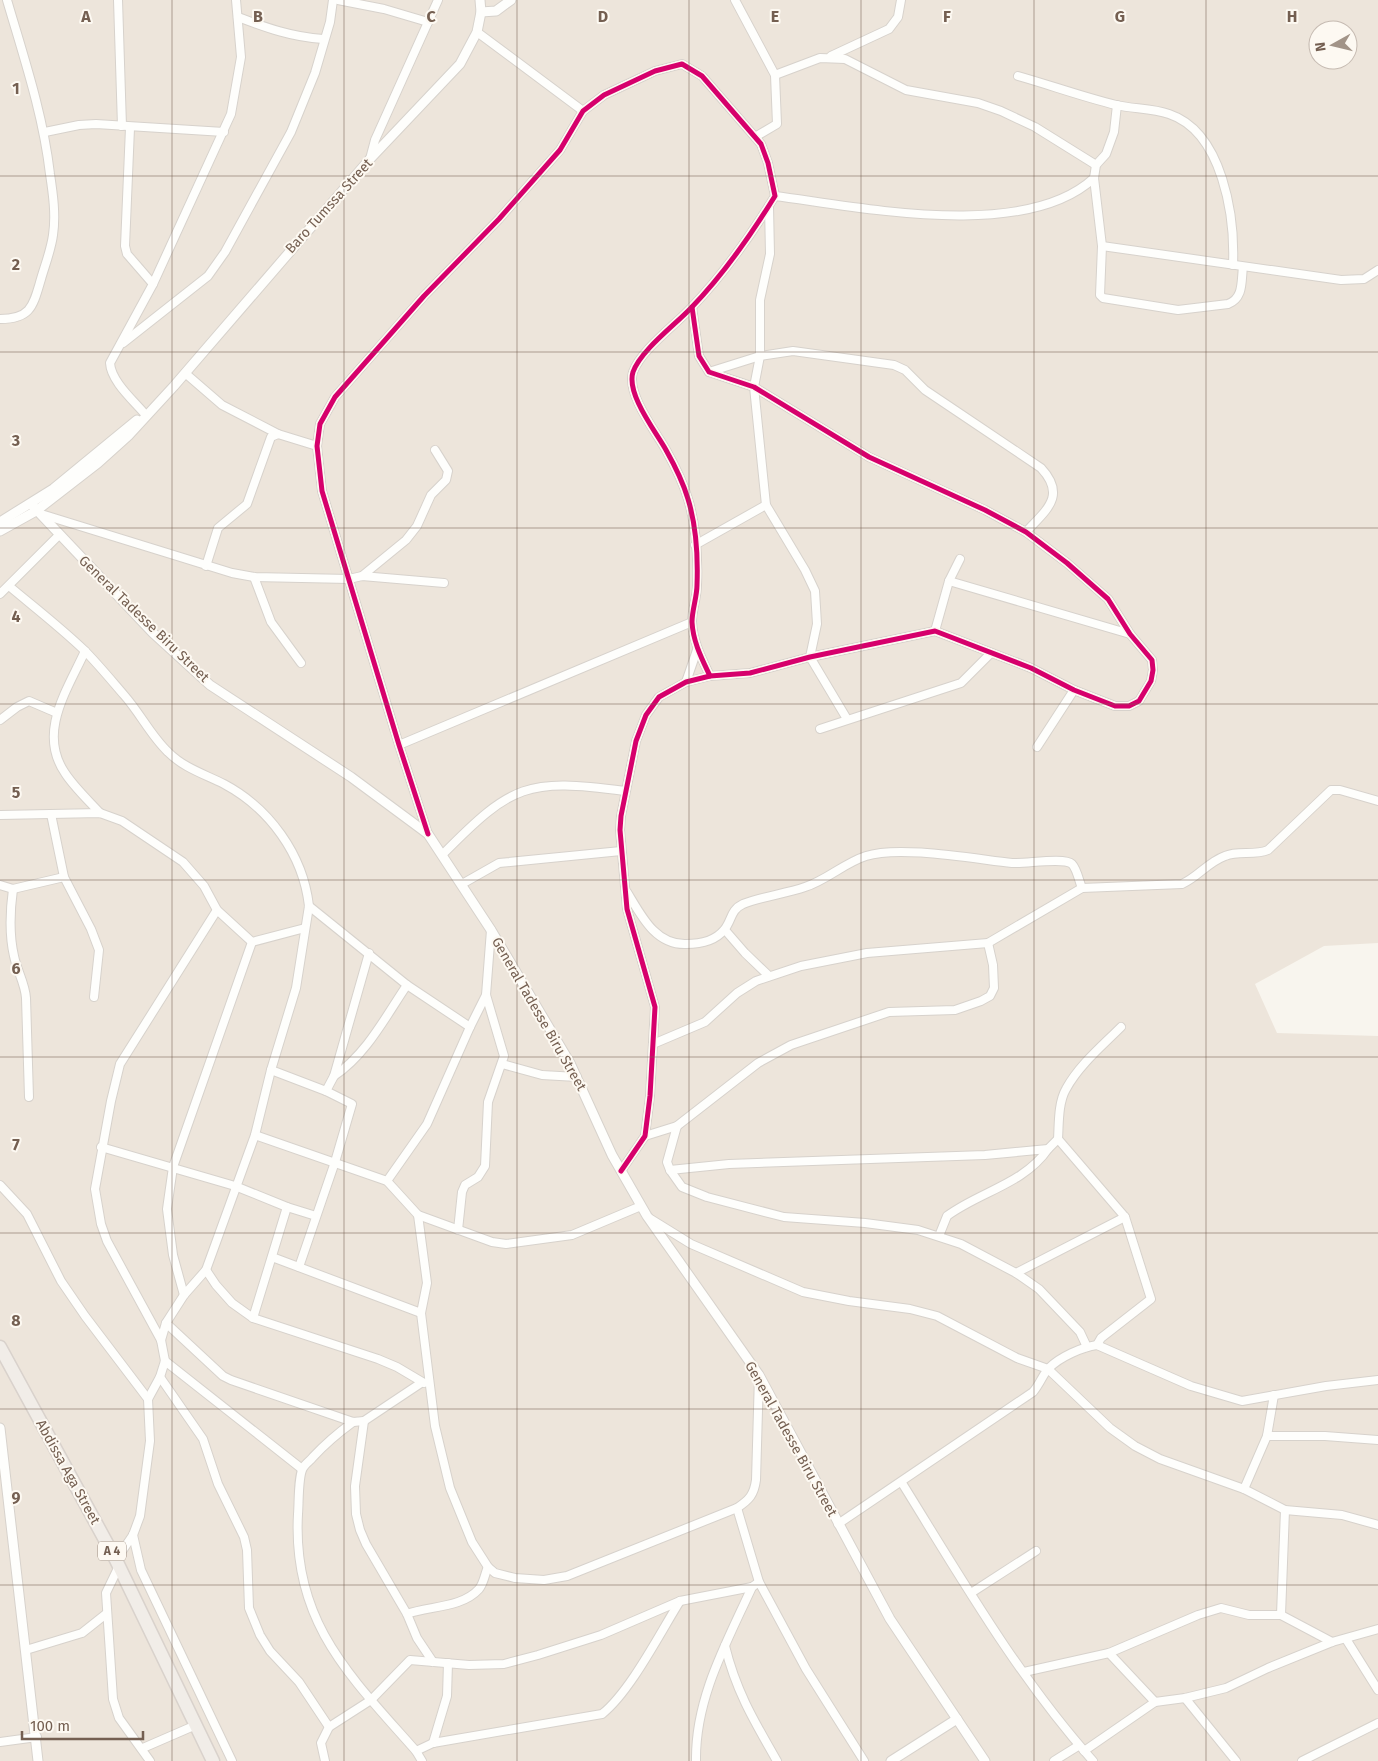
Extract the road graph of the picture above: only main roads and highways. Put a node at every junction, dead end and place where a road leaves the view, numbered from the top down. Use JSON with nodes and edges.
{"nodes":[{"id":1,"x":0,"y":1347,"type":"edge"},
{"id":2,"x":213,"y":1761,"type":"edge"}],
"edges":[{"from":1,"to":2,"type":"highway","name":"Abdissa Aga Street","number":"A 4"}]}
